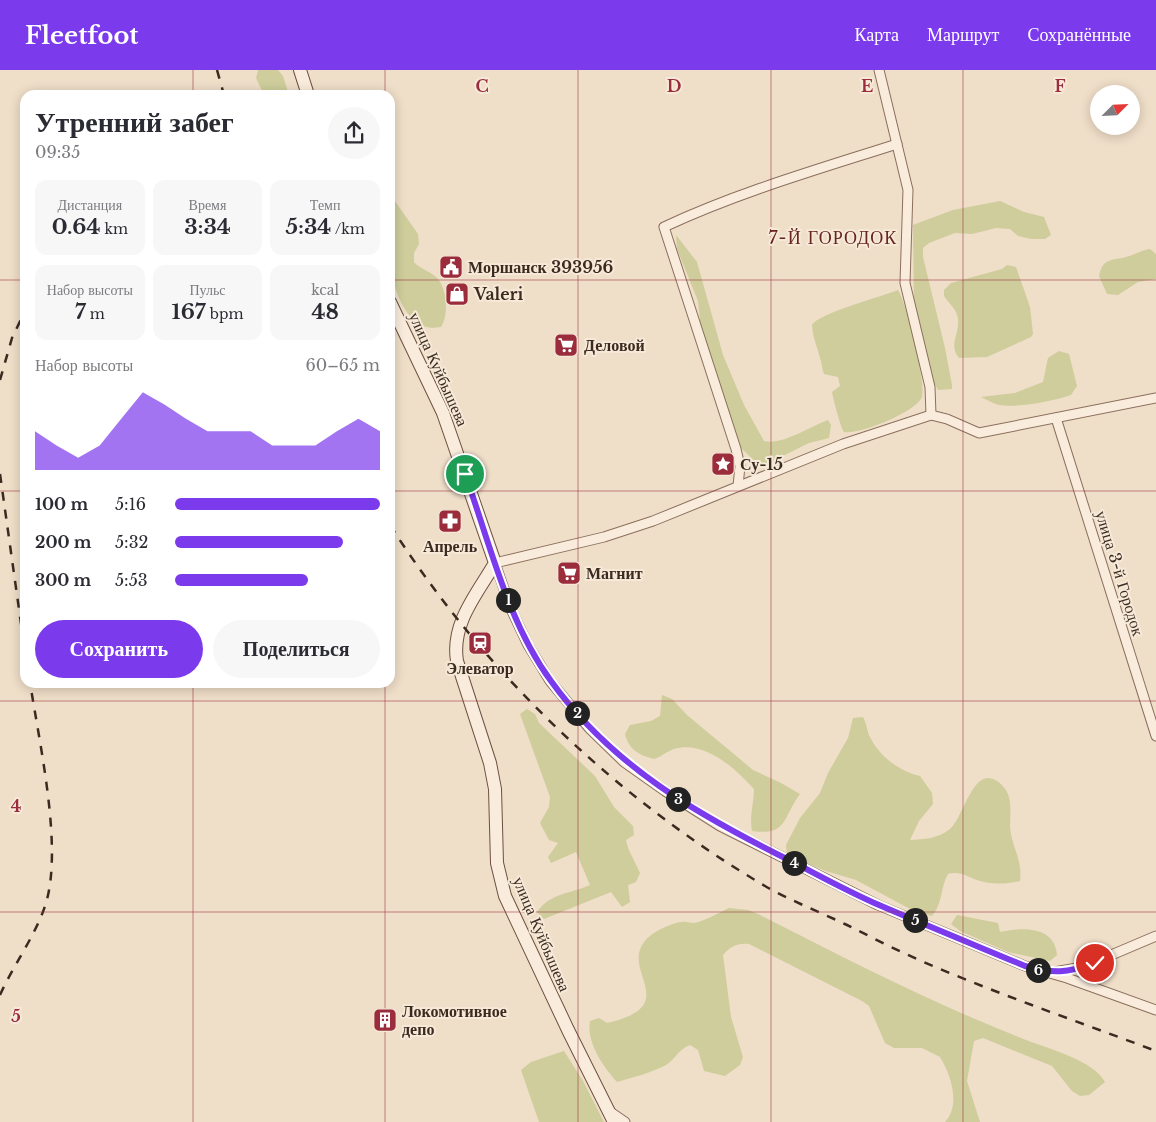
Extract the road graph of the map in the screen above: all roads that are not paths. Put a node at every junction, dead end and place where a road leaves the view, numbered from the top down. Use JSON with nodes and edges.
{"nodes":[{"id":1,"x":300,"y":70,"type":"edge"},
{"id":2,"x":879,"y":70,"type":"edge"},
{"id":3,"x":306,"y":90,"type":"edge"},
{"id":4,"x":897,"y":144,"type":"junction"},
{"id":5,"x":395,"y":312,"type":"edge"},
{"id":6,"x":1156,"y":398,"type":"edge"},
{"id":7,"x":931,"y":416,"type":"junction"},
{"id":8,"x":1056,"y":418,"type":"junction"},
{"id":9,"x":738,"y":486,"type":"junction"},
{"id":10,"x":495,"y":563,"type":"junction"},
{"id":11,"x":1156,"y":736,"type":"edge"},
{"id":12,"x":1156,"y":936,"type":"edge"},
{"id":13,"x":1066,"y":974,"type":"junction"},
{"id":14,"x":1156,"y":1010,"type":"edge"},
{"id":15,"x":612,"y":1117,"type":"edge"},
{"id":16,"x":625,"y":1122,"type":"edge"}],
"edges":[{"from":1,"to":3,"type":"street"},
{"from":2,"to":4,"type":"street"},
{"from":4,"to":7,"type":"street"},
{"from":4,"to":9,"type":"street"},
{"from":5,"to":10,"type":"street","name":"улица Куйбышева"},
{"from":6,"to":8,"type":"street"},
{"from":7,"to":8,"type":"street"},
{"from":7,"to":9,"type":"street"},
{"from":8,"to":11,"type":"street","name":"улица 3-й Городок"},
{"from":9,"to":10,"type":"street"},
{"from":10,"to":13,"type":"street"},
{"from":10,"to":15,"type":"street","name":"улица Куйбышева"},
{"from":12,"to":13,"type":"street"},
{"from":13,"to":14,"type":"street"},
{"from":15,"to":16,"type":"street"}]}
